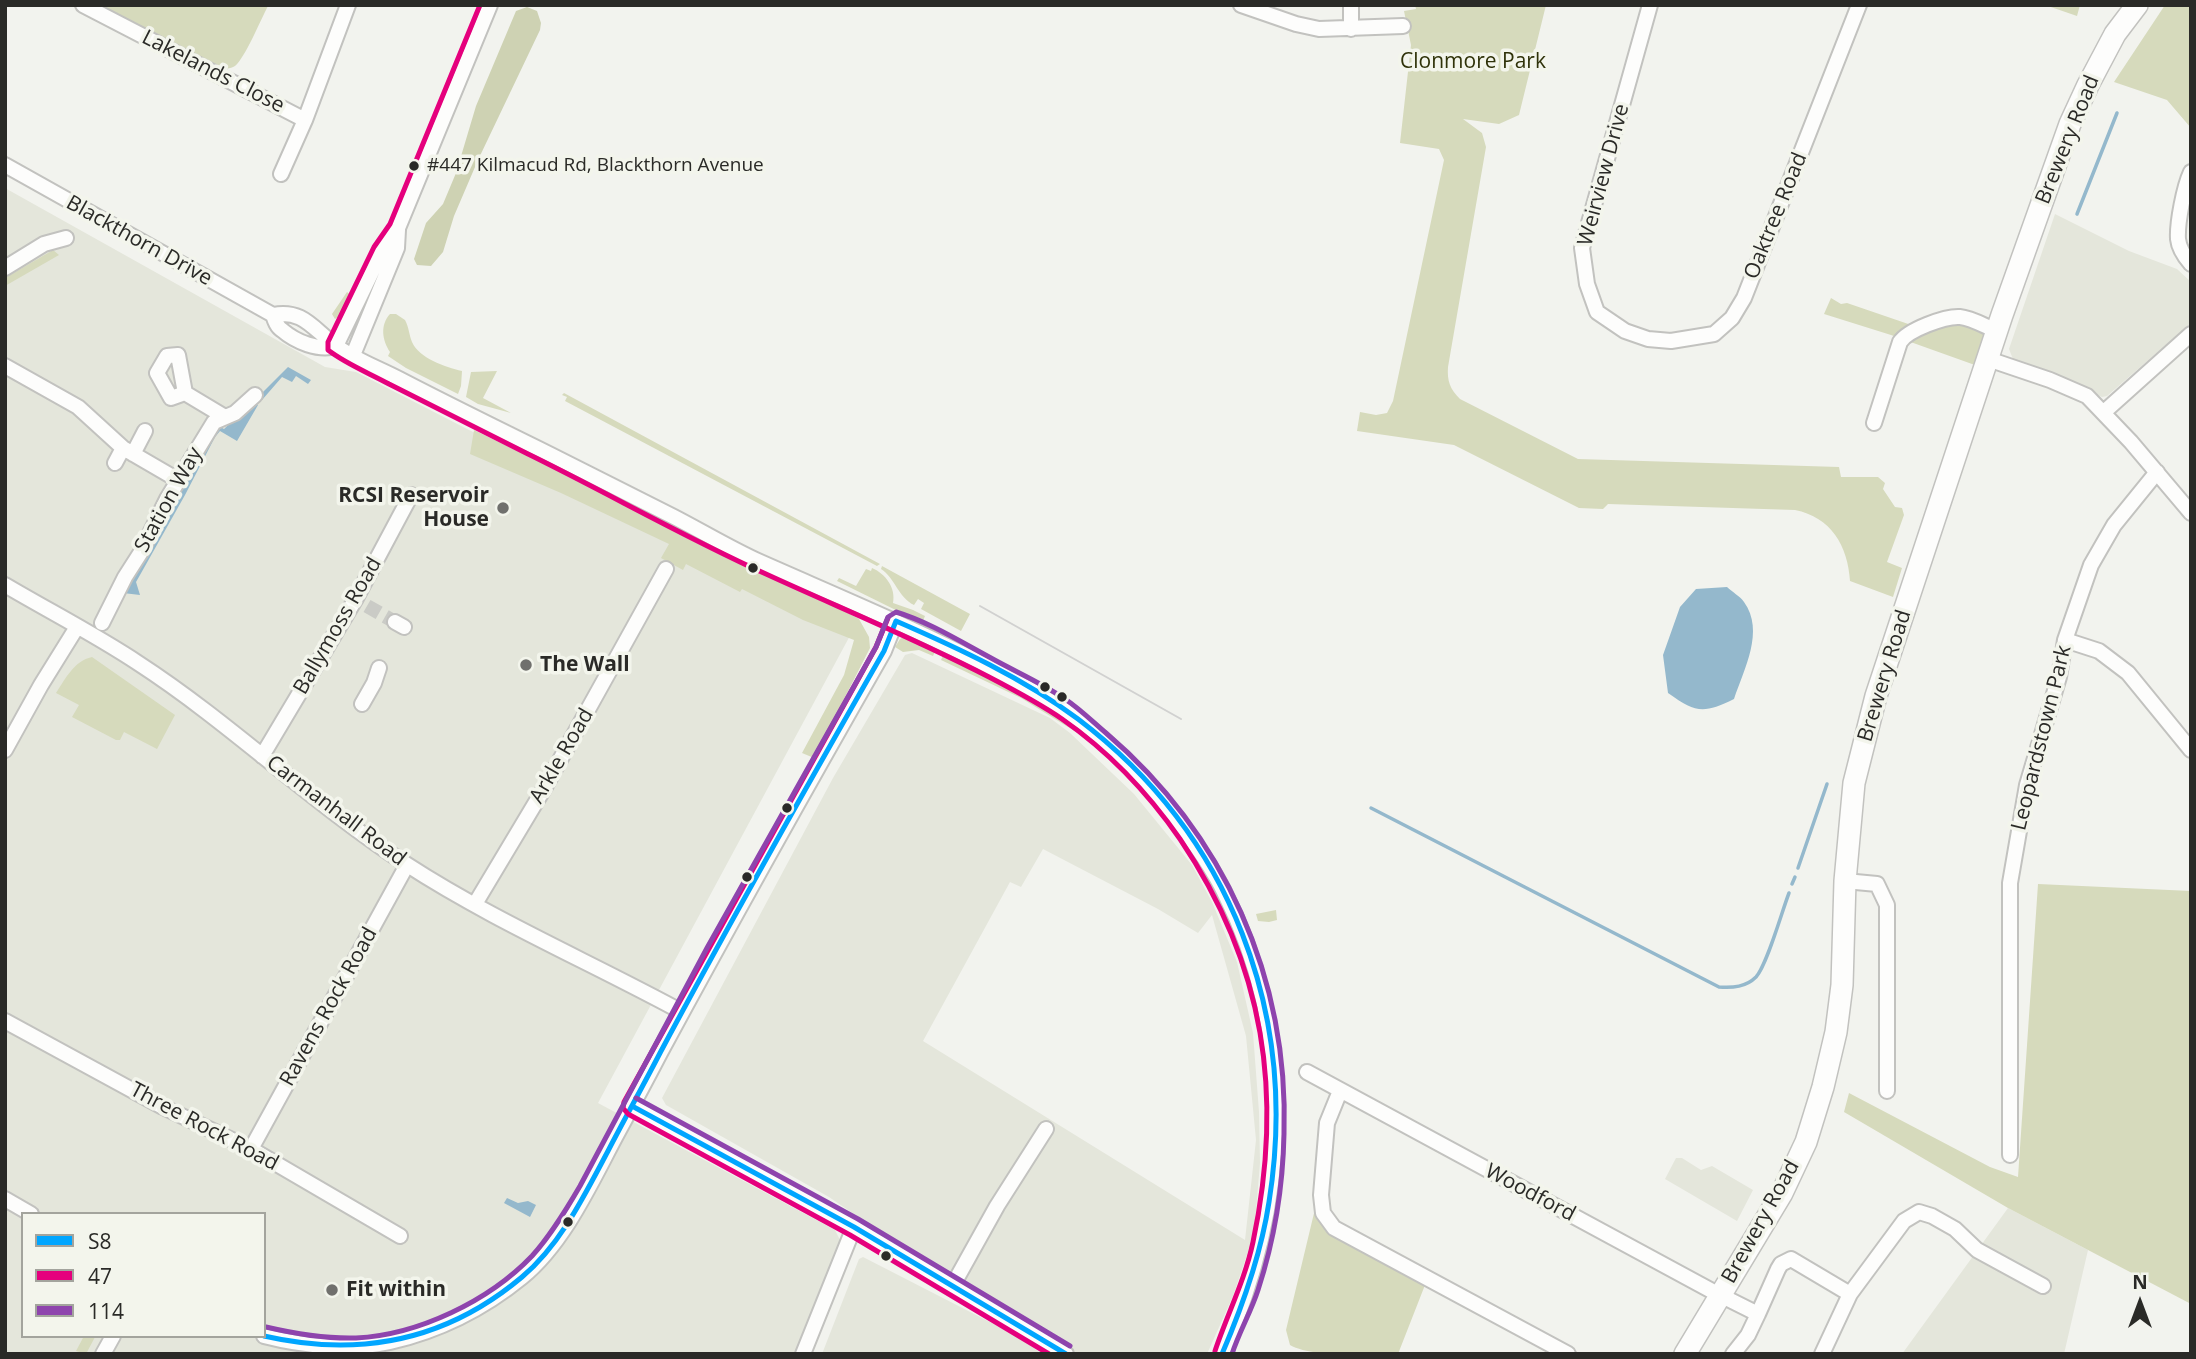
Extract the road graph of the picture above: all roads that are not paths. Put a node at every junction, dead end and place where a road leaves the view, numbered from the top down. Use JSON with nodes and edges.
{"nodes":[{"id":1,"x":83,"y":5,"type":"edge"},
{"id":2,"x":348,"y":5,"type":"edge"},
{"id":3,"x":490,"y":5,"type":"edge"},
{"id":4,"x":1241,"y":5,"type":"edge"},
{"id":5,"x":1351,"y":5,"type":"edge"},
{"id":6,"x":1650,"y":5,"type":"edge"},
{"id":7,"x":1859,"y":5,"type":"edge"},
{"id":8,"x":2137,"y":5,"type":"edge"},
{"id":9,"x":1402,"y":25,"type":"dead end"},
{"id":10,"x":1351,"y":29,"type":"junction"},
{"id":11,"x":305,"y":120,"type":"junction"},
{"id":12,"x":5,"y":165,"type":"edge"},
{"id":13,"x":2191,"y":172,"type":"edge"},
{"id":14,"x":281,"y":174,"type":"dead end"},
{"id":15,"x":398,"y":228,"type":"junction"},
{"id":16,"x":66,"y":238,"type":"dead end"},
{"id":17,"x":2191,"y":264,"type":"edge"},
{"id":18,"x":5,"y":268,"type":"edge"},
{"id":19,"x":1625,"y":331,"type":"joint"},
{"id":20,"x":1997,"y":331,"type":"junction"},
{"id":21,"x":2191,"y":334,"type":"edge"},
{"id":22,"x":336,"y":346,"type":"junction"},
{"id":23,"x":353,"y":355,"type":"junction"},
{"id":24,"x":1988,"y":359,"type":"junction"},
{"id":25,"x":5,"y":366,"type":"edge"},
{"id":26,"x":255,"y":395,"type":"dead end"},
{"id":27,"x":174,"y":399,"type":"junction"},
{"id":28,"x":2104,"y":412,"type":"junction"},
{"id":29,"x":225,"y":417,"type":"junction"},
{"id":30,"x":1874,"y":423,"type":"dead end"},
{"id":31,"x":145,"y":431,"type":"dead end"},
{"id":32,"x":128,"y":451,"type":"junction"},
{"id":33,"x":115,"y":463,"type":"dead end"},
{"id":34,"x":2157,"y":472,"type":"junction"},
{"id":35,"x":178,"y":480,"type":"junction"},
{"id":36,"x":411,"y":495,"type":"dead end"},
{"id":37,"x":2191,"y":513,"type":"edge"},
{"id":38,"x":666,"y":569,"type":"dead end"},
{"id":39,"x":5,"y":585,"type":"edge"},
{"id":40,"x":896,"y":621,"type":"junction"},
{"id":41,"x":102,"y":623,"type":"dead end"},
{"id":42,"x":77,"y":627,"type":"junction"},
{"id":43,"x":2066,"y":640,"type":"junction"},
{"id":44,"x":379,"y":668,"type":"dead end"},
{"id":45,"x":362,"y":704,"type":"dead end"},
{"id":46,"x":5,"y":750,"type":"edge"},
{"id":47,"x":2191,"y":750,"type":"edge"},
{"id":48,"x":262,"y":756,"type":"junction"},
{"id":49,"x":407,"y":865,"type":"junction"},
{"id":50,"x":1846,"y":880,"type":"junction"},
{"id":51,"x":475,"y":904,"type":"junction"},
{"id":52,"x":682,"y":1012,"type":"junction"},
{"id":53,"x":5,"y":1021,"type":"edge"},
{"id":54,"x":1307,"y":1072,"type":"dead end"},
{"id":55,"x":1340,"y":1091,"type":"junction"},
{"id":56,"x":1887,"y":1091,"type":"dead end"},
{"id":57,"x":632,"y":1106,"type":"junction"},
{"id":58,"x":1046,"y":1129,"type":"dead end"},
{"id":59,"x":251,"y":1149,"type":"junction"},
{"id":60,"x":2010,"y":1155,"type":"dead end"},
{"id":61,"x":5,"y":1199,"type":"edge"},
{"id":62,"x":27,"y":1212,"type":"edge"},
{"id":63,"x":854,"y":1227,"type":"junction"},
{"id":64,"x":400,"y":1236,"type":"dead end"},
{"id":65,"x":953,"y":1285,"type":"junction"},
{"id":66,"x":2043,"y":1286,"type":"dead end"},
{"id":67,"x":1850,"y":1294,"type":"junction"},
{"id":68,"x":1720,"y":1296,"type":"junction"},
{"id":69,"x":1758,"y":1314,"type":"junction"},
{"id":70,"x":266,"y":1336,"type":"edge"},
{"id":71,"x":112,"y":1338,"type":"edge"},
{"id":72,"x":1223,"y":1353,"type":"edge"},
{"id":73,"x":103,"y":1354,"type":"edge"},
{"id":74,"x":803,"y":1354,"type":"edge"},
{"id":75,"x":1066,"y":1354,"type":"edge"},
{"id":76,"x":1569,"y":1354,"type":"edge"},
{"id":77,"x":1685,"y":1354,"type":"edge"},
{"id":78,"x":1733,"y":1354,"type":"edge"},
{"id":79,"x":1822,"y":1354,"type":"edge"}],
"edges":[{"from":1,"to":11,"type":"street","name":"Lakelands Close"},
{"from":2,"to":11,"type":"street","name":"Lakelands Close"},
{"from":3,"to":15,"type":"street"},
{"from":4,"to":10,"type":"street"},
{"from":5,"to":10,"type":"street"},
{"from":6,"to":19,"type":"street","name":"Weirview Drive"},
{"from":7,"to":19,"type":"street","name":"Oaktree Road"},
{"from":8,"to":20,"type":"highway","name":"Brewery Road"},
{"from":9,"to":10,"type":"street"},
{"from":11,"to":14,"type":"street","name":"Lakelands Close"},
{"from":12,"to":22,"type":"street","name":"Blackthorn Drive"},
{"from":13,"to":17,"type":"street"},
{"from":15,"to":22,"type":"street"},
{"from":15,"to":23,"type":"street"},
{"from":16,"to":18,"type":"street"},
{"from":20,"to":24,"type":"highway","name":"Brewery Road"},
{"from":20,"to":30,"type":"street"},
{"from":21,"to":28,"type":"street"},
{"from":22,"to":23,"type":"street","name":"Blackthorn Drive"},
{"from":23,"to":40,"type":"street","name":"Blackthorn Drive"},
{"from":24,"to":28,"type":"street"},
{"from":24,"to":50,"type":"highway","name":"Brewery Road"},
{"from":25,"to":32,"type":"street"},
{"from":26,"to":29,"type":"street","name":"Station Way"},
{"from":27,"to":27,"type":"street"},
{"from":27,"to":29,"type":"street"},
{"from":28,"to":34,"type":"street"},
{"from":29,"to":35,"type":"street","name":"Station Way"},
{"from":31,"to":32,"type":"street"},
{"from":32,"to":33,"type":"street"},
{"from":32,"to":35,"type":"street"},
{"from":34,"to":37,"type":"street"},
{"from":34,"to":43,"type":"street","name":"Leopardstown Park"},
{"from":35,"to":41,"type":"street","name":"Station Way"},
{"from":36,"to":48,"type":"street","name":"Ballymoss Road"},
{"from":38,"to":51,"type":"street","name":"Arkle Road"},
{"from":39,"to":42,"type":"street","name":"Carmanhall Road"},
{"from":40,"to":52,"type":"street"},
{"from":40,"to":72,"type":"street","name":"Blackthorn Drive"},
{"from":42,"to":46,"type":"street"},
{"from":42,"to":48,"type":"street","name":"Carmanhall Road"},
{"from":43,"to":47,"type":"street"},
{"from":43,"to":60,"type":"street","name":"Leopardstown Park"},
{"from":44,"to":45,"type":"street"},
{"from":48,"to":49,"type":"street","name":"Carmanhall Road"},
{"from":49,"to":51,"type":"street","name":"Carmanhall Road"},
{"from":49,"to":59,"type":"street","name":"Ravens Rock Road"},
{"from":50,"to":56,"type":"street"},
{"from":50,"to":68,"type":"highway","name":"Brewery Road"},
{"from":51,"to":52,"type":"street","name":"Carmanhall Road"},
{"from":52,"to":57,"type":"street"},
{"from":53,"to":59,"type":"street","name":"Three Rock Road"},
{"from":54,"to":55,"type":"street","name":"Woodford"},
{"from":55,"to":68,"type":"street","name":"Woodford"},
{"from":55,"to":76,"type":"street"},
{"from":57,"to":63,"type":"street"},
{"from":57,"to":70,"type":"street"},
{"from":58,"to":65,"type":"street"},
{"from":59,"to":64,"type":"street","name":"Three Rock Road"},
{"from":61,"to":62,"type":"street"},
{"from":63,"to":65,"type":"street"},
{"from":63,"to":74,"type":"street"},
{"from":65,"to":75,"type":"street"},
{"from":66,"to":67,"type":"street"},
{"from":67,"to":69,"type":"street"},
{"from":67,"to":79,"type":"street"},
{"from":68,"to":69,"type":"street","name":"Woodford"},
{"from":68,"to":77,"type":"highway","name":"Brewery Road"},
{"from":69,"to":78,"type":"street"},
{"from":71,"to":73,"type":"street"}]}
